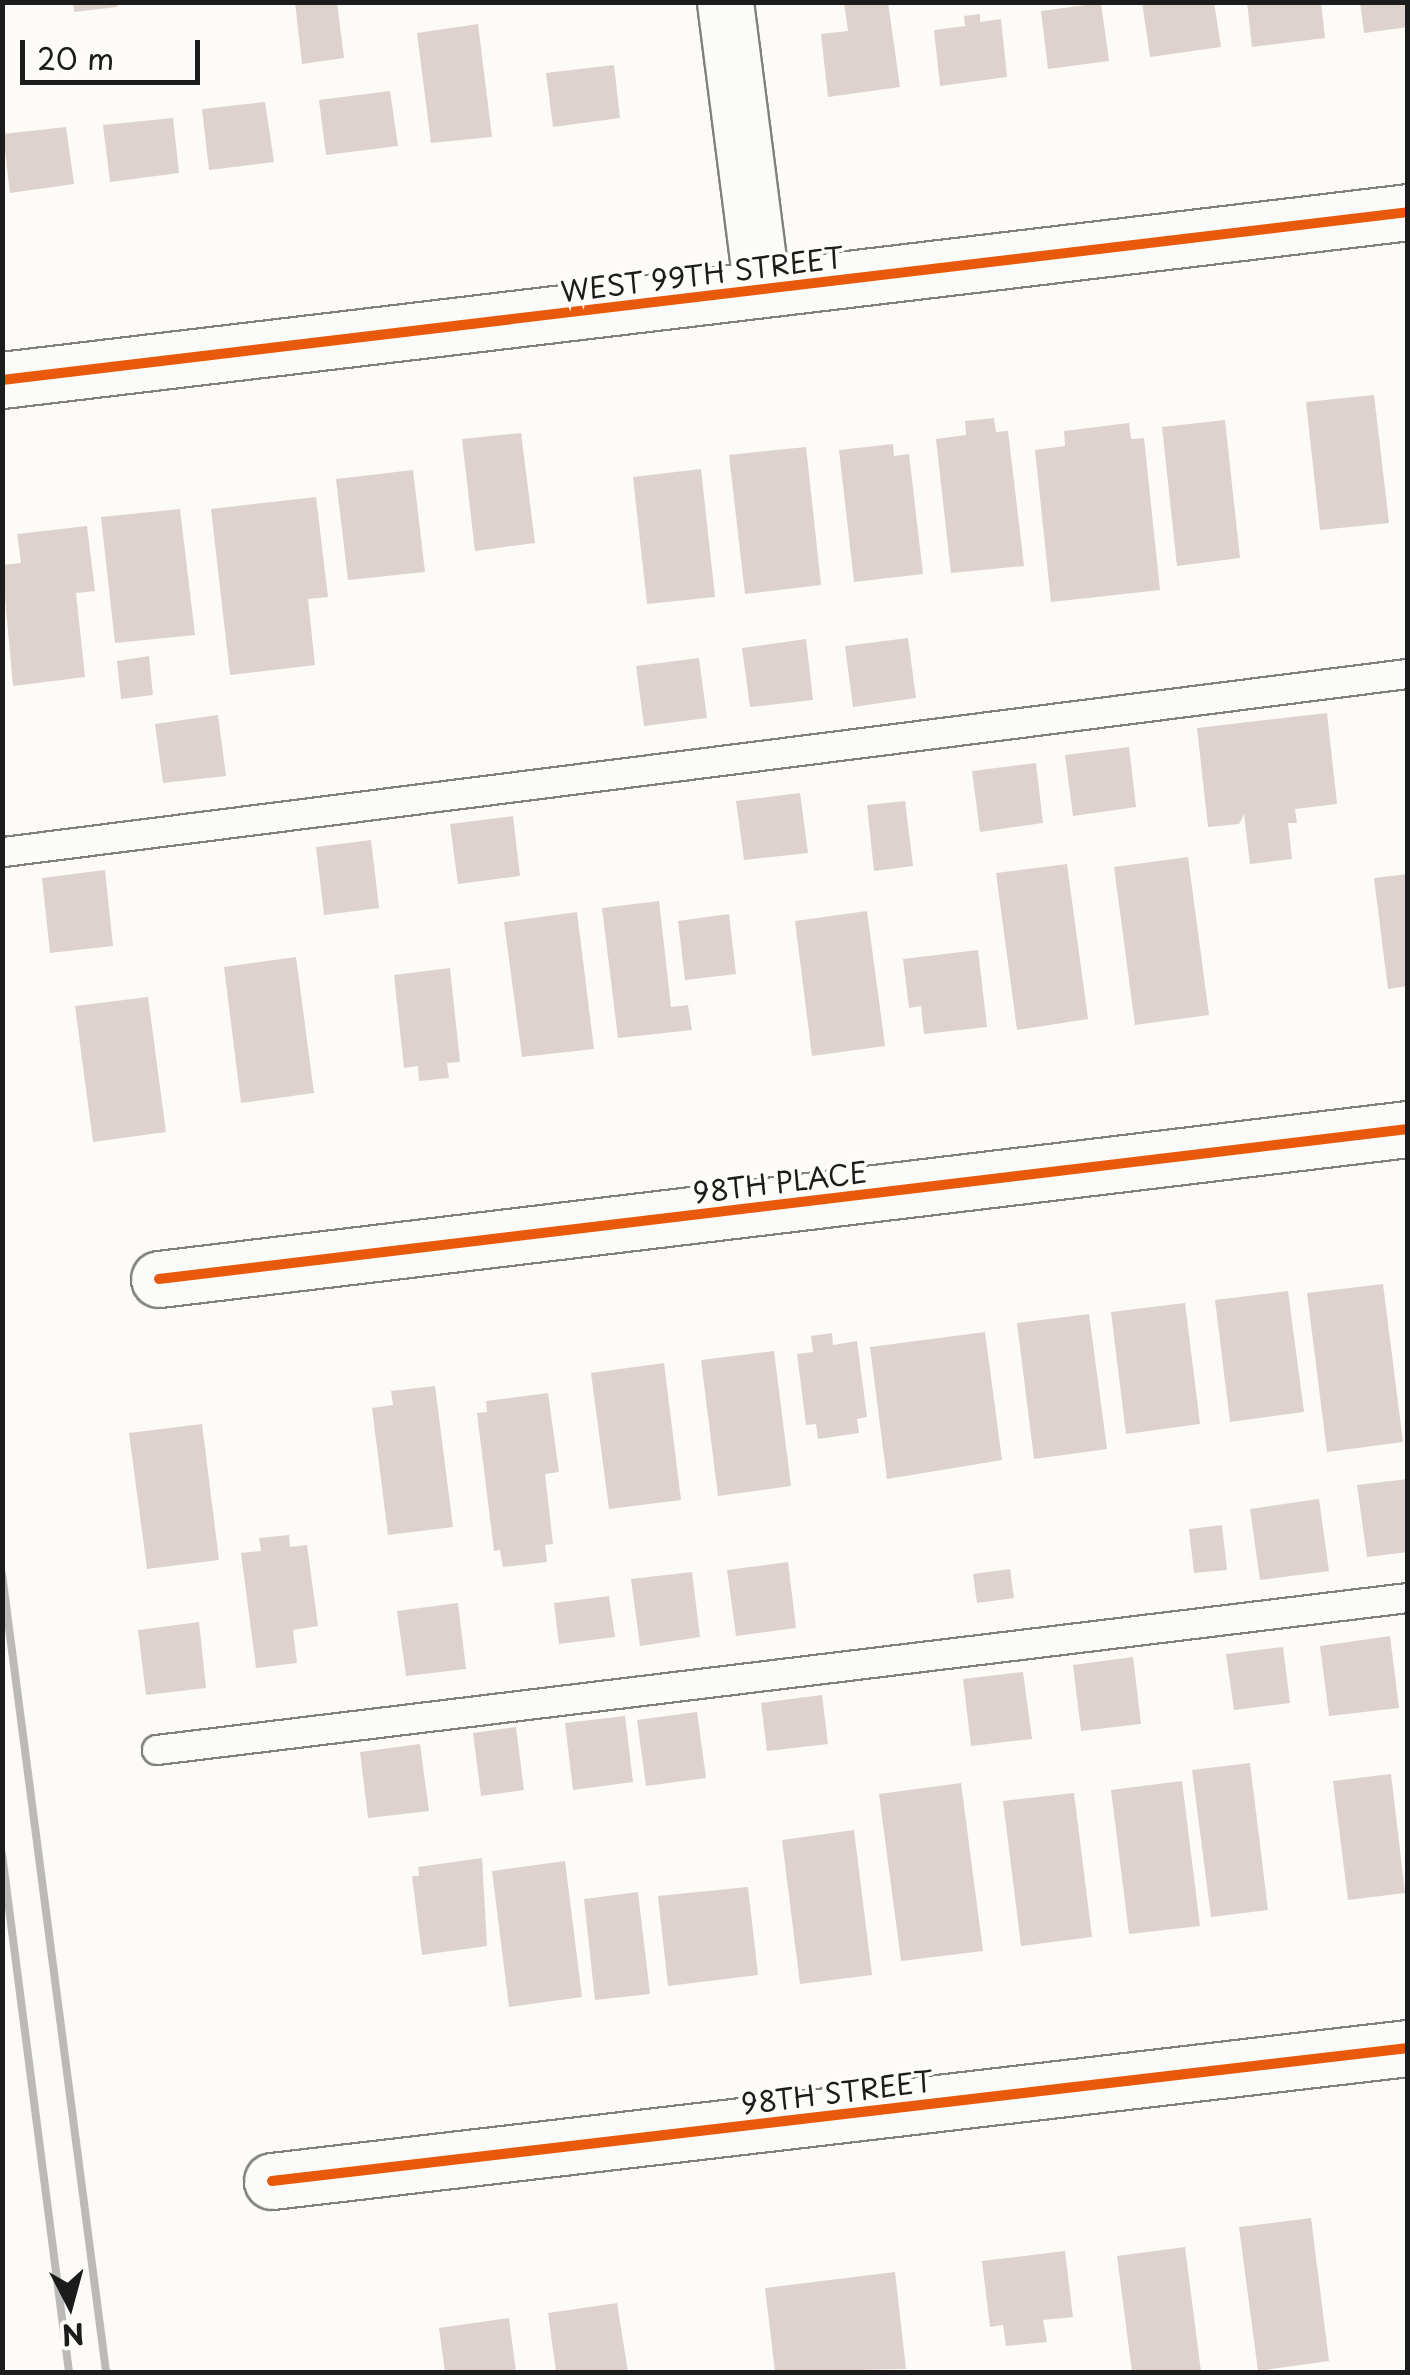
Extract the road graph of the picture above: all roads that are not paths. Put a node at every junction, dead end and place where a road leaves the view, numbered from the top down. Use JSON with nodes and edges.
{"nodes":[{"id":1,"x":725,"y":2,"type":"edge"},
{"id":2,"x":1408,"y":212,"type":"edge"},
{"id":3,"x":762,"y":289,"type":"junction"},
{"id":4,"x":2,"y":380,"type":"edge"},
{"id":5,"x":1408,"y":674,"type":"edge"},
{"id":6,"x":4,"y":852,"type":"edge"},
{"id":7,"x":1408,"y":1129,"type":"edge"},
{"id":8,"x":159,"y":1279,"type":"dead end"},
{"id":9,"x":1408,"y":1598,"type":"edge"},
{"id":10,"x":157,"y":1750,"type":"dead end"},
{"id":11,"x":1408,"y":2048,"type":"edge"},
{"id":12,"x":272,"y":2181,"type":"dead end"}],
"edges":[{"from":1,"to":3,"type":"street"},
{"from":2,"to":3,"type":"street","name":"WEST 99TH STREET"},
{"from":3,"to":4,"type":"street","name":"WEST 99TH STREET"},
{"from":5,"to":6,"type":"lane"},
{"from":7,"to":8,"type":"street","name":"98TH PLACE"},
{"from":9,"to":10,"type":"lane"},
{"from":11,"to":12,"type":"street","name":"98TH STREET"}]}
